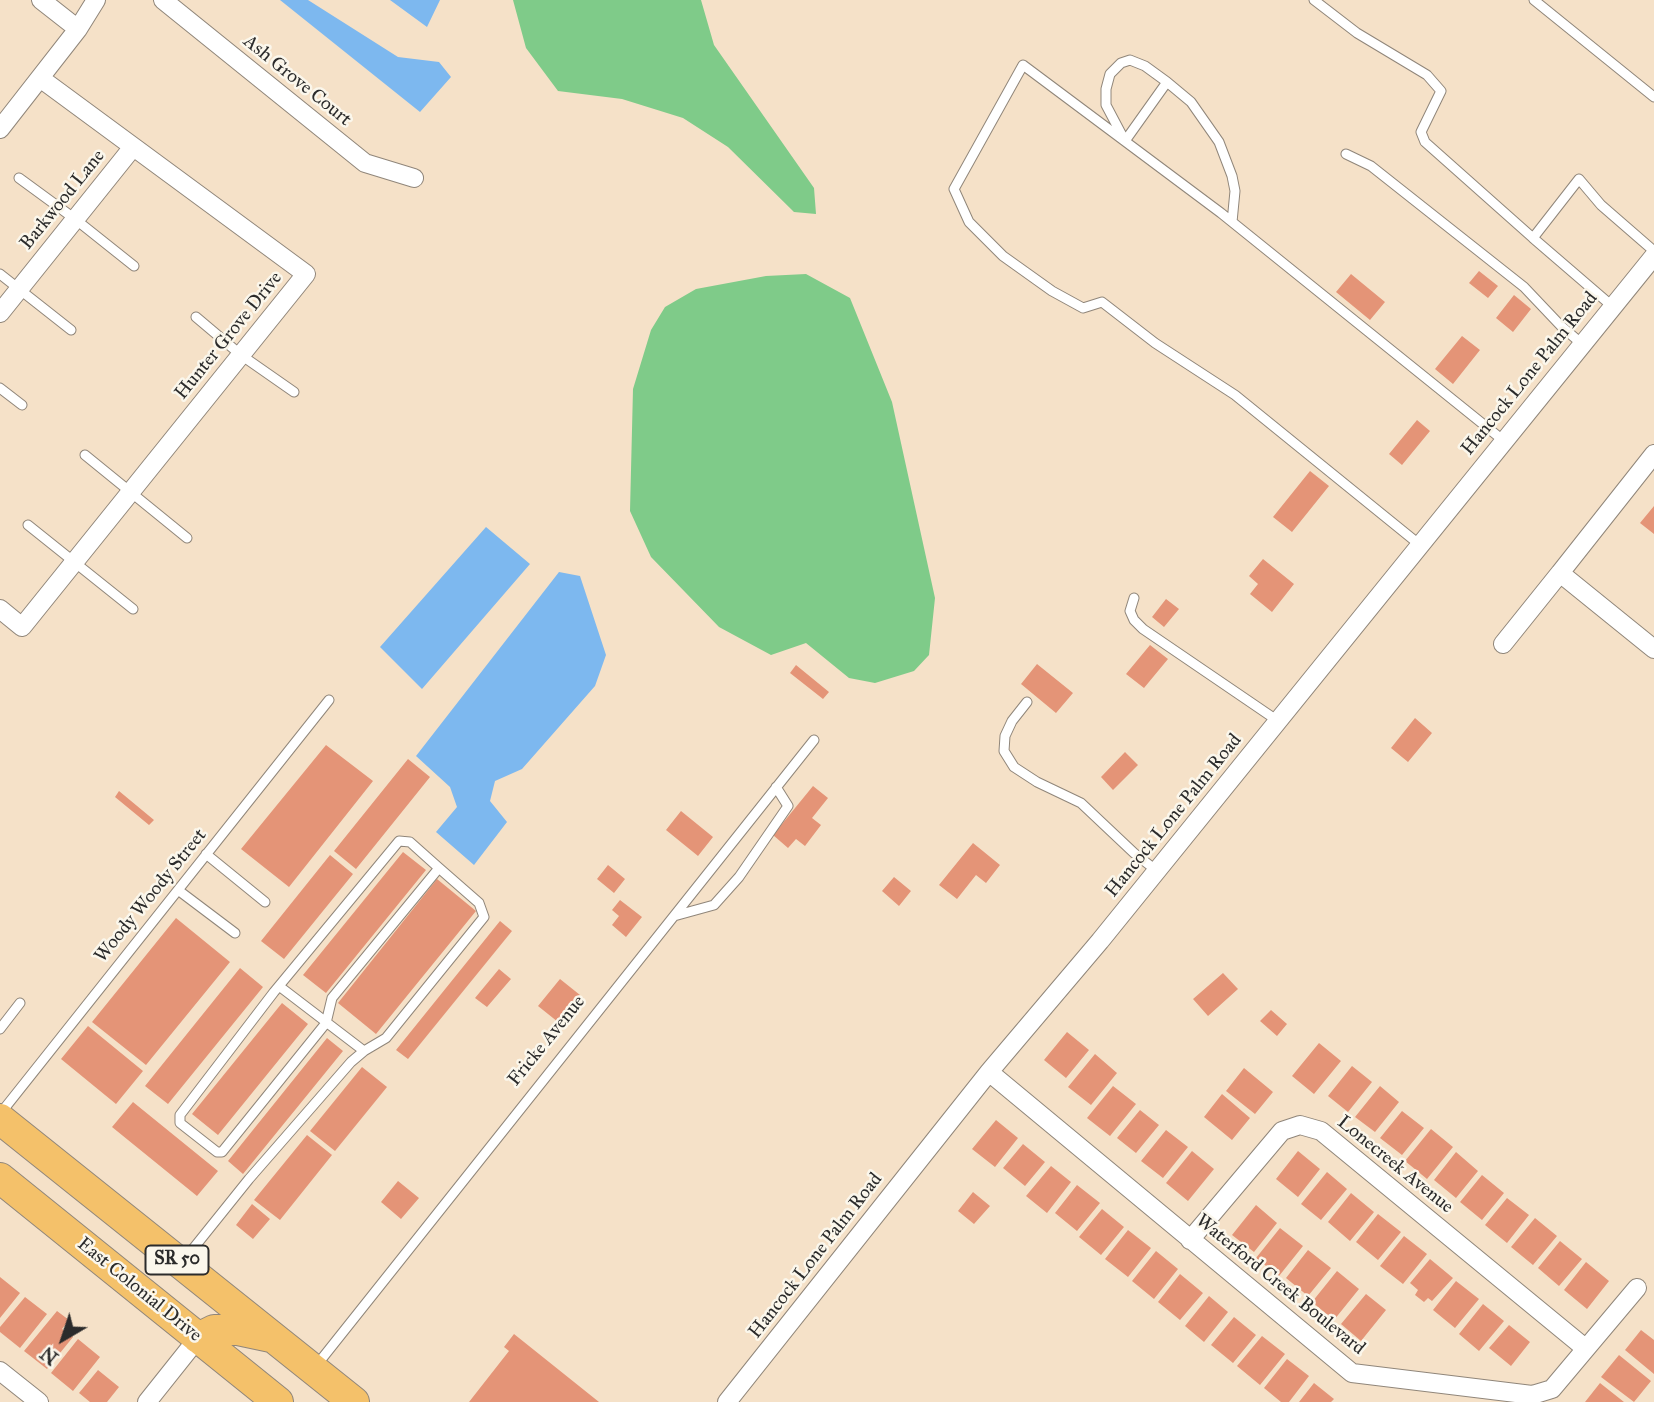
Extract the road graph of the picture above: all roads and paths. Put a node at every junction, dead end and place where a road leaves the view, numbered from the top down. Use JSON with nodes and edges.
{"nodes":[{"id":1,"x":41,"y":0,"type":"edge"},
{"id":2,"x":96,"y":0,"type":"edge"},
{"id":3,"x":1314,"y":0,"type":"edge"},
{"id":4,"x":1534,"y":0,"type":"edge"},
{"id":5,"x":169,"y":2,"type":"edge"},
{"id":6,"x":78,"y":29,"type":"junction"},
{"id":7,"x":40,"y":78,"type":"junction"},
{"id":8,"x":1167,"y":82,"type":"junction"},
{"id":9,"x":1654,"y":97,"type":"edge"},
{"id":10,"x":0,"y":129,"type":"edge"},
{"id":11,"x":1125,"y":141,"type":"junction"},
{"id":12,"x":133,"y":147,"type":"junction"},
{"id":13,"x":1346,"y":154,"type":"dead end"},
{"id":14,"x":19,"y":178,"type":"dead end"},
{"id":15,"x":414,"y":178,"type":"dead end"},
{"id":16,"x":75,"y":219,"type":"junction"},
{"id":17,"x":1232,"y":222,"type":"junction"},
{"id":18,"x":1532,"y":238,"type":"junction"},
{"id":19,"x":1654,"y":253,"type":"edge"},
{"id":20,"x":134,"y":266,"type":"dead end"},
{"id":21,"x":0,"y":274,"type":"edge"},
{"id":22,"x":1648,"y":276,"type":"edge"},
{"id":23,"x":19,"y":289,"type":"junction"},
{"id":24,"x":1612,"y":306,"type":"junction"},
{"id":25,"x":0,"y":313,"type":"edge"},
{"id":26,"x":196,"y":317,"type":"dead end"},
{"id":27,"x":71,"y":330,"type":"dead end"},
{"id":28,"x":1582,"y":344,"type":"junction"},
{"id":29,"x":241,"y":355,"type":"junction"},
{"id":30,"x":0,"y":388,"type":"edge"},
{"id":31,"x":293,"y":392,"type":"dead end"},
{"id":32,"x":22,"y":405,"type":"dead end"},
{"id":33,"x":1504,"y":441,"type":"junction"},
{"id":34,"x":1654,"y":454,"type":"edge"},
{"id":35,"x":85,"y":455,"type":"dead end"},
{"id":36,"x":131,"y":492,"type":"junction"},
{"id":37,"x":28,"y":525,"type":"dead end"},
{"id":38,"x":187,"y":538,"type":"dead end"},
{"id":39,"x":1420,"y":545,"type":"junction"},
{"id":40,"x":75,"y":562,"type":"junction"},
{"id":41,"x":1560,"y":573,"type":"junction"},
{"id":42,"x":1134,"y":598,"type":"dead end"},
{"id":43,"x":0,"y":609,"type":"edge"},
{"id":44,"x":133,"y":609,"type":"dead end"},
{"id":45,"x":1503,"y":644,"type":"dead end"},
{"id":46,"x":1654,"y":649,"type":"edge"},
{"id":47,"x":329,"y":700,"type":"dead end"},
{"id":48,"x":1027,"y":702,"type":"dead end"},
{"id":49,"x":1278,"y":721,"type":"junction"},
{"id":50,"x":814,"y":740,"type":"dead end"},
{"id":51,"x":776,"y":787,"type":"junction"},
{"id":52,"x":206,"y":854,"type":"junction"},
{"id":53,"x":439,"y":868,"type":"junction"},
{"id":54,"x":1157,"y":871,"type":"junction"},
{"id":55,"x":178,"y":890,"type":"junction"},
{"id":56,"x":265,"y":902,"type":"dead end"},
{"id":57,"x":674,"y":915,"type":"junction"},
{"id":58,"x":234,"y":933,"type":"dead end"},
{"id":59,"x":279,"y":986,"type":"junction"},
{"id":60,"x":20,"y":1003,"type":"dead end"},
{"id":61,"x":326,"y":1023,"type":"junction"},
{"id":62,"x":0,"y":1029,"type":"edge"},
{"id":63,"x":363,"y":1051,"type":"junction"},
{"id":64,"x":989,"y":1072,"type":"junction"},
{"id":65,"x":0,"y":1116,"type":"edge"},
{"id":66,"x":0,"y":1178,"type":"edge"},
{"id":67,"x":1190,"y":1240,"type":"junction"},
{"id":68,"x":181,"y":1264,"type":"junction"},
{"id":69,"x":1637,"y":1288,"type":"dead end"},
{"id":70,"x":198,"y":1338,"type":"junction"},
{"id":71,"x":274,"y":1338,"type":"junction"},
{"id":72,"x":1586,"y":1348,"type":"junction"},
{"id":73,"x":314,"y":1370,"type":"junction"},
{"id":74,"x":0,"y":1371,"type":"edge"},
{"id":75,"x":38,"y":1402,"type":"edge"},
{"id":76,"x":147,"y":1402,"type":"edge"},
{"id":77,"x":278,"y":1402,"type":"edge"},
{"id":78,"x":354,"y":1402,"type":"edge"},
{"id":79,"x":727,"y":1402,"type":"edge"}],
"edges":[{"from":1,"to":6,"type":"street"},
{"from":2,"to":6,"type":"street"},
{"from":3,"to":18,"type":"lane"},
{"from":4,"to":9,"type":"lane"},
{"from":5,"to":15,"type":"street","name":"Ash Grove Court"},
{"from":6,"to":7,"type":"street"},
{"from":7,"to":10,"type":"street"},
{"from":7,"to":12,"type":"street","name":"Hunter Grove Drive"},
{"from":8,"to":11,"type":"lane"},
{"from":8,"to":11,"type":"lane"},
{"from":8,"to":17,"type":"lane"},
{"from":11,"to":17,"type":"lane"},
{"from":11,"to":39,"type":"lane"},
{"from":12,"to":16,"type":"street","name":"Barkwood Lane"},
{"from":12,"to":29,"type":"street","name":"Hunter Grove Drive"},
{"from":13,"to":28,"type":"lane"},
{"from":14,"to":16,"type":"lane"},
{"from":16,"to":20,"type":"lane"},
{"from":16,"to":23,"type":"street","name":"Barkwood Lane"},
{"from":17,"to":33,"type":"lane"},
{"from":18,"to":19,"type":"lane"},
{"from":18,"to":24,"type":"lane"},
{"from":19,"to":22,"type":"street","name":"Hancock Lone Palm Road"},
{"from":21,"to":23,"type":"lane"},
{"from":22,"to":24,"type":"street","name":"Hancock Lone Palm Road"},
{"from":23,"to":25,"type":"street","name":"Barkwood Lane"},
{"from":23,"to":27,"type":"lane"},
{"from":24,"to":28,"type":"street","name":"Hancock Lone Palm Road"},
{"from":26,"to":29,"type":"lane"},
{"from":28,"to":33,"type":"street","name":"Hancock Lone Palm Road"},
{"from":29,"to":31,"type":"lane"},
{"from":29,"to":36,"type":"street","name":"Hunter Grove Drive"},
{"from":30,"to":32,"type":"lane"},
{"from":33,"to":39,"type":"street","name":"Hancock Lone Palm Road"},
{"from":34,"to":41,"type":"street"},
{"from":35,"to":36,"type":"lane"},
{"from":36,"to":38,"type":"lane"},
{"from":36,"to":40,"type":"street","name":"Hunter Grove Drive"},
{"from":37,"to":40,"type":"lane"},
{"from":39,"to":49,"type":"street","name":"Hancock Lone Palm Road"},
{"from":40,"to":43,"type":"street","name":"Hunter Grove Drive"},
{"from":40,"to":44,"type":"lane"},
{"from":41,"to":45,"type":"street"},
{"from":41,"to":46,"type":"street"},
{"from":42,"to":49,"type":"lane"},
{"from":47,"to":52,"type":"lane","name":"Woody Woody Street"},
{"from":48,"to":54,"type":"lane"},
{"from":49,"to":54,"type":"street","name":"Hancock Lone Palm Road"},
{"from":50,"to":51,"type":"lane","name":"Fricke Avenue"},
{"from":51,"to":57,"type":"lane","name":"Fricke Avenue"},
{"from":51,"to":57,"type":"lane"},
{"from":52,"to":55,"type":"lane","name":"Woody Woody Street"},
{"from":52,"to":56,"type":"lane"},
{"from":53,"to":59,"type":"lane"},
{"from":53,"to":61,"type":"lane"},
{"from":53,"to":63,"type":"lane"},
{"from":54,"to":64,"type":"street","name":"Hancock Lone Palm Road"},
{"from":55,"to":58,"type":"lane"},
{"from":55,"to":65,"type":"lane","name":"Woody Woody Street"},
{"from":57,"to":73,"type":"lane","name":"Fricke Avenue"},
{"from":59,"to":61,"type":"lane"},
{"from":59,"to":61,"type":"lane"},
{"from":60,"to":62,"type":"lane"},
{"from":61,"to":63,"type":"lane"},
{"from":63,"to":68,"type":"lane"},
{"from":64,"to":67,"type":"street","name":"Waterford Creek Boulevard"},
{"from":64,"to":79,"type":"street","name":"Hancock Lone Palm Road"},
{"from":65,"to":68,"type":"highway","number":"SR 50"},
{"from":66,"to":70,"type":"highway","name":"East Colonial Drive","number":"SR 50"},
{"from":67,"to":72,"type":"street","name":"Waterford Creek Boulevard"},
{"from":67,"to":72,"type":"street","name":"Lonecreek Avenue"},
{"from":68,"to":71,"type":"highway","number":"SR 50"},
{"from":69,"to":72,"type":"street","name":"Waterford Creek Boulevard"},
{"from":70,"to":71,"type":"highway"},
{"from":70,"to":76,"type":"street"},
{"from":70,"to":77,"type":"highway","name":"East Colonial Drive","number":"SR 50"},
{"from":71,"to":73,"type":"highway","number":"SR 50"},
{"from":73,"to":78,"type":"highway","number":"SR 50"},
{"from":74,"to":75,"type":"street"}]}
